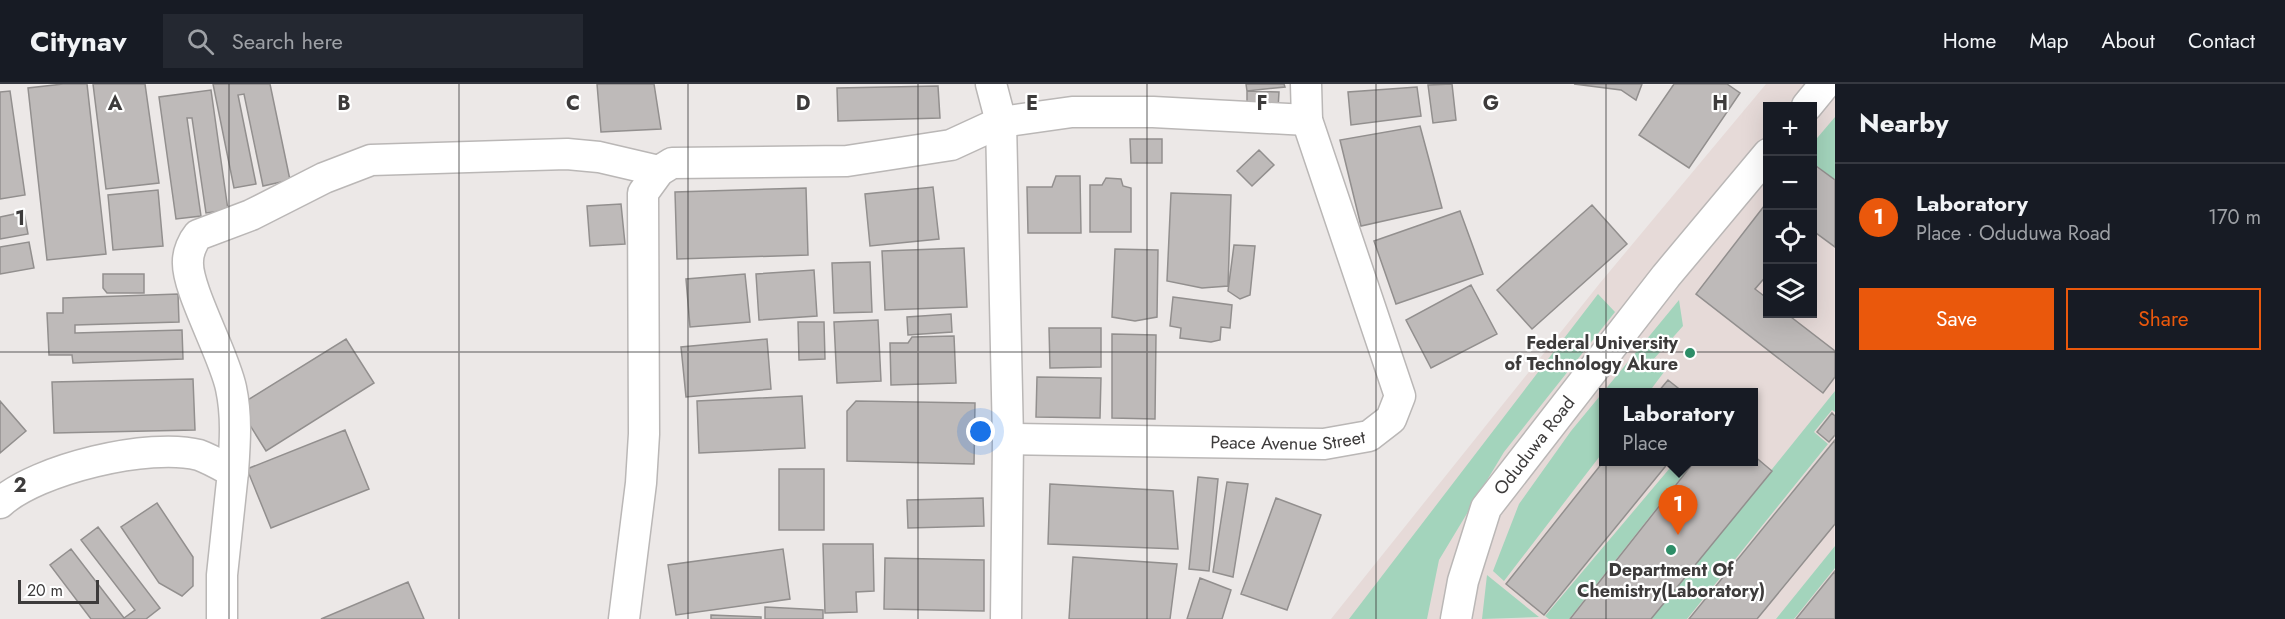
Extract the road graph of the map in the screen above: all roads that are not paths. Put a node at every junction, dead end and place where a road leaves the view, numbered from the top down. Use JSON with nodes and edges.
{"nodes":[{"id":1,"x":991,"y":84,"type":"edge"},
{"id":2,"x":1306,"y":84,"type":"edge"},
{"id":3,"x":1825,"y":84,"type":"edge"},
{"id":4,"x":1810,"y":102,"type":"edge"},
{"id":5,"x":1307,"y":120,"type":"junction"},
{"id":6,"x":1001,"y":122,"type":"junction"},
{"id":7,"x":1765,"y":156,"type":"edge"},
{"id":8,"x":659,"y":171,"type":"junction"},
{"id":9,"x":1008,"y":439,"type":"junction"},
{"id":10,"x":233,"y":472,"type":"junction"},
{"id":11,"x":0,"y":503,"type":"edge"},
{"id":12,"x":222,"y":619,"type":"edge"},
{"id":13,"x":624,"y":619,"type":"edge"},
{"id":14,"x":1006,"y":619,"type":"edge"},
{"id":15,"x":1456,"y":619,"type":"edge"}],
"edges":[{"from":1,"to":6,"type":"street"},
{"from":2,"to":5,"type":"street","name":"Peace Avenue Street"},
{"from":3,"to":4,"type":"street"},
{"from":5,"to":6,"type":"street"},
{"from":5,"to":9,"type":"street","name":"Peace Avenue Street"},
{"from":6,"to":8,"type":"street"},
{"from":6,"to":9,"type":"street"},
{"from":7,"to":15,"type":"street","name":"Oduduwa Road"},
{"from":8,"to":10,"type":"street"},
{"from":8,"to":13,"type":"street"},
{"from":9,"to":14,"type":"street"},
{"from":10,"to":11,"type":"street"},
{"from":10,"to":12,"type":"street"}]}
